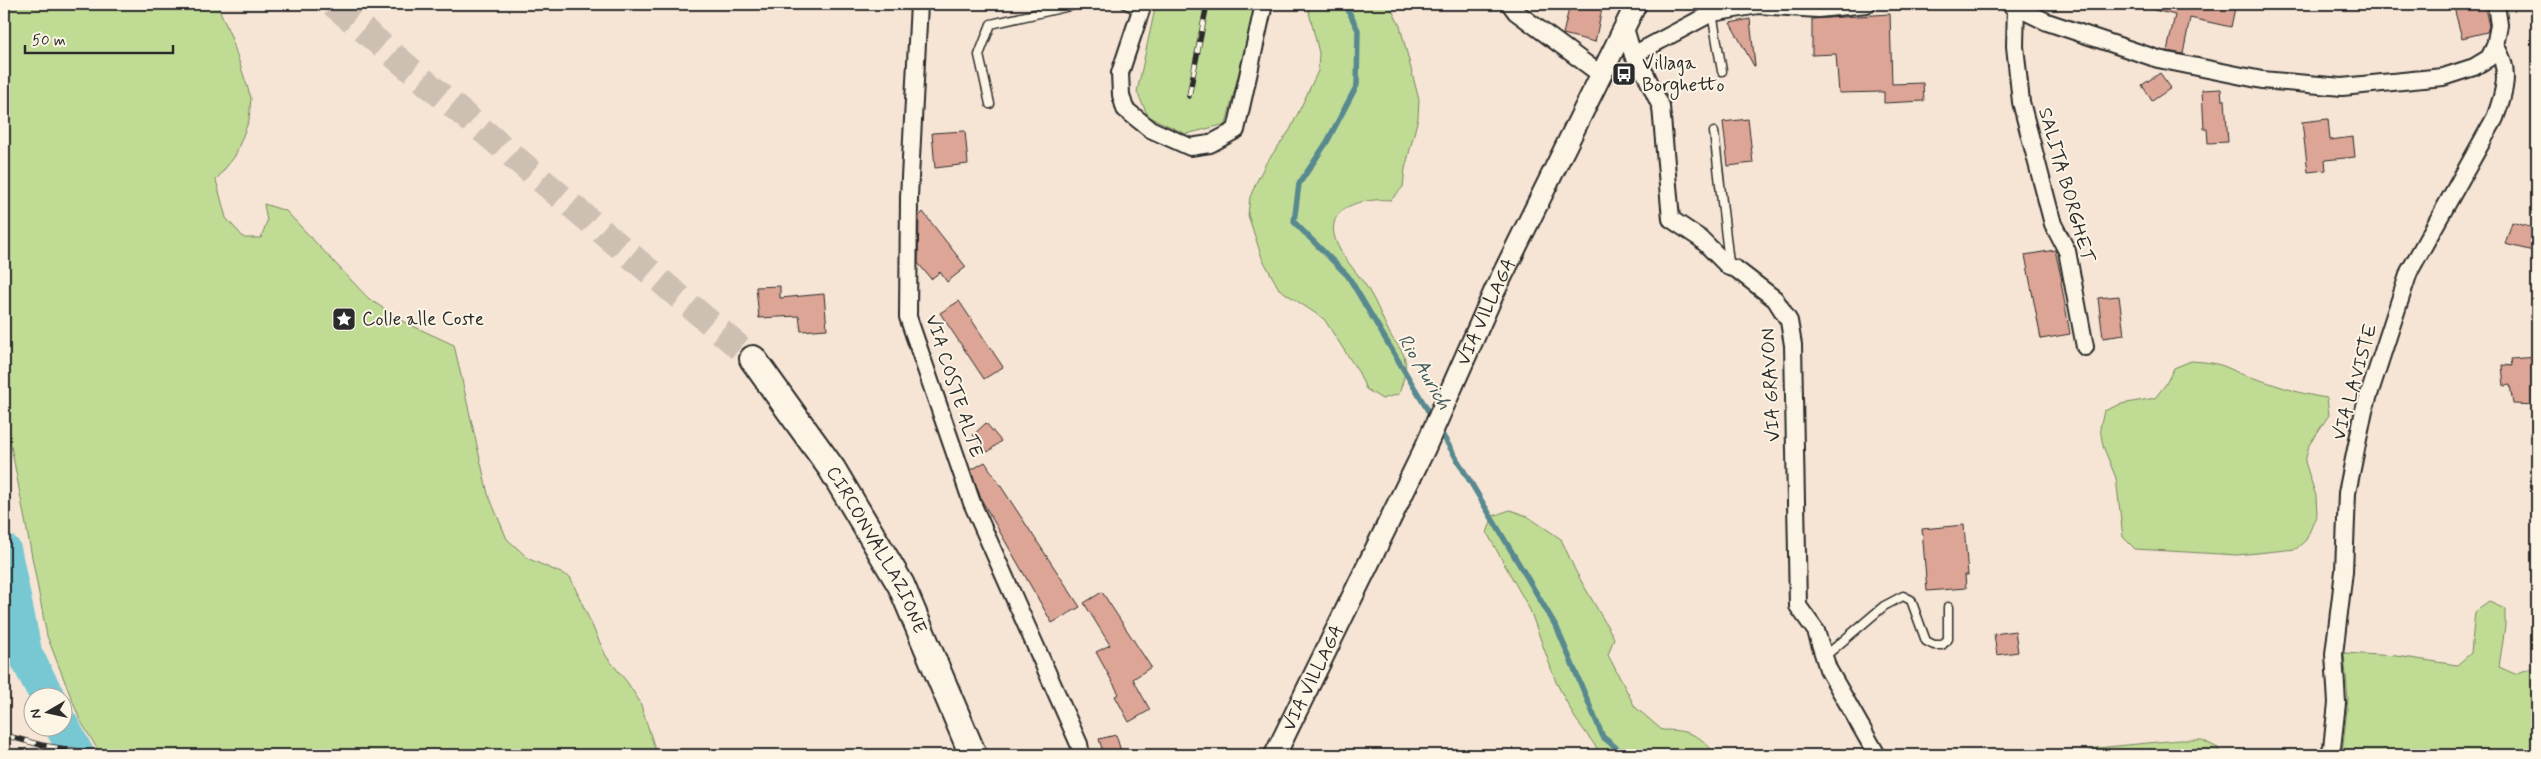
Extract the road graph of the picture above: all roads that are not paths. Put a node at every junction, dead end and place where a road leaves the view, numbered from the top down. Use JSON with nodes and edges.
{"nodes":[{"id":1,"x":919,"y":4,"type":"edge"},
{"id":2,"x":1079,"y":4,"type":"edge"},
{"id":3,"x":1125,"y":4,"type":"edge"},
{"id":4,"x":1264,"y":4,"type":"edge"},
{"id":5,"x":1510,"y":4,"type":"edge"},
{"id":6,"x":1636,"y":4,"type":"edge"},
{"id":7,"x":1867,"y":4,"type":"edge"},
{"id":8,"x":2014,"y":4,"type":"edge"},
{"id":9,"x":2496,"y":4,"type":"edge"},
{"id":10,"x":1142,"y":8,"type":"edge"},
{"id":11,"x":1712,"y":13,"type":"junction"},
{"id":12,"x":1625,"y":28,"type":"junction"},
{"id":13,"x":2495,"y":46,"type":"junction"},
{"id":14,"x":1632,"y":55,"type":"junction"},
{"id":15,"x":1722,"y":71,"type":"dead end"},
{"id":16,"x":1600,"y":74,"type":"junction"},
{"id":17,"x":990,"y":104,"type":"dead end"},
{"id":18,"x":1714,"y":132,"type":"dead end"},
{"id":19,"x":1729,"y":267,"type":"junction"},
{"id":20,"x":2085,"y":348,"type":"dead end"},
{"id":21,"x":753,"y":359,"type":"tunnel mouth"},
{"id":22,"x":1948,"y":607,"type":"dead end"},
{"id":23,"x":1824,"y":657,"type":"junction"},
{"id":24,"x":973,"y":755,"type":"edge"},
{"id":25,"x":1082,"y":755,"type":"edge"},
{"id":26,"x":1275,"y":755,"type":"edge"},
{"id":27,"x":1877,"y":755,"type":"edge"},
{"id":28,"x":2328,"y":755,"type":"edge"}],
"edges":[{"from":1,"to":25,"type":"street","name":"VIA COSTE ALTE"},
{"from":2,"to":17,"type":"lane"},
{"from":3,"to":10,"type":"lane"},
{"from":4,"to":10,"type":"street"},
{"from":5,"to":16,"type":"street"},
{"from":6,"to":12,"type":"street","name":"VIA VILLAGA"},
{"from":7,"to":11,"type":"street"},
{"from":8,"to":13,"type":"street"},
{"from":8,"to":20,"type":"street","name":"SALITA BORGHET"},
{"from":9,"to":13,"type":"street"},
{"from":11,"to":14,"type":"street"},
{"from":11,"to":15,"type":"lane"},
{"from":12,"to":14,"type":"street"},
{"from":12,"to":16,"type":"street","name":"VIA VILLAGA"},
{"from":13,"to":28,"type":"street","name":"VIA LAVISTE"},
{"from":14,"to":19,"type":"street","name":"VIA GRAVON"},
{"from":16,"to":26,"type":"street","name":"VIA VILLAGA"},
{"from":18,"to":19,"type":"lane"},
{"from":19,"to":23,"type":"street","name":"VIA GRAVON"},
{"from":21,"to":24,"type":"highway","name":"CIRCONVALLAZIONE"},
{"from":22,"to":23,"type":"lane"},
{"from":23,"to":27,"type":"street","name":"VIA GRAVON"}]}
